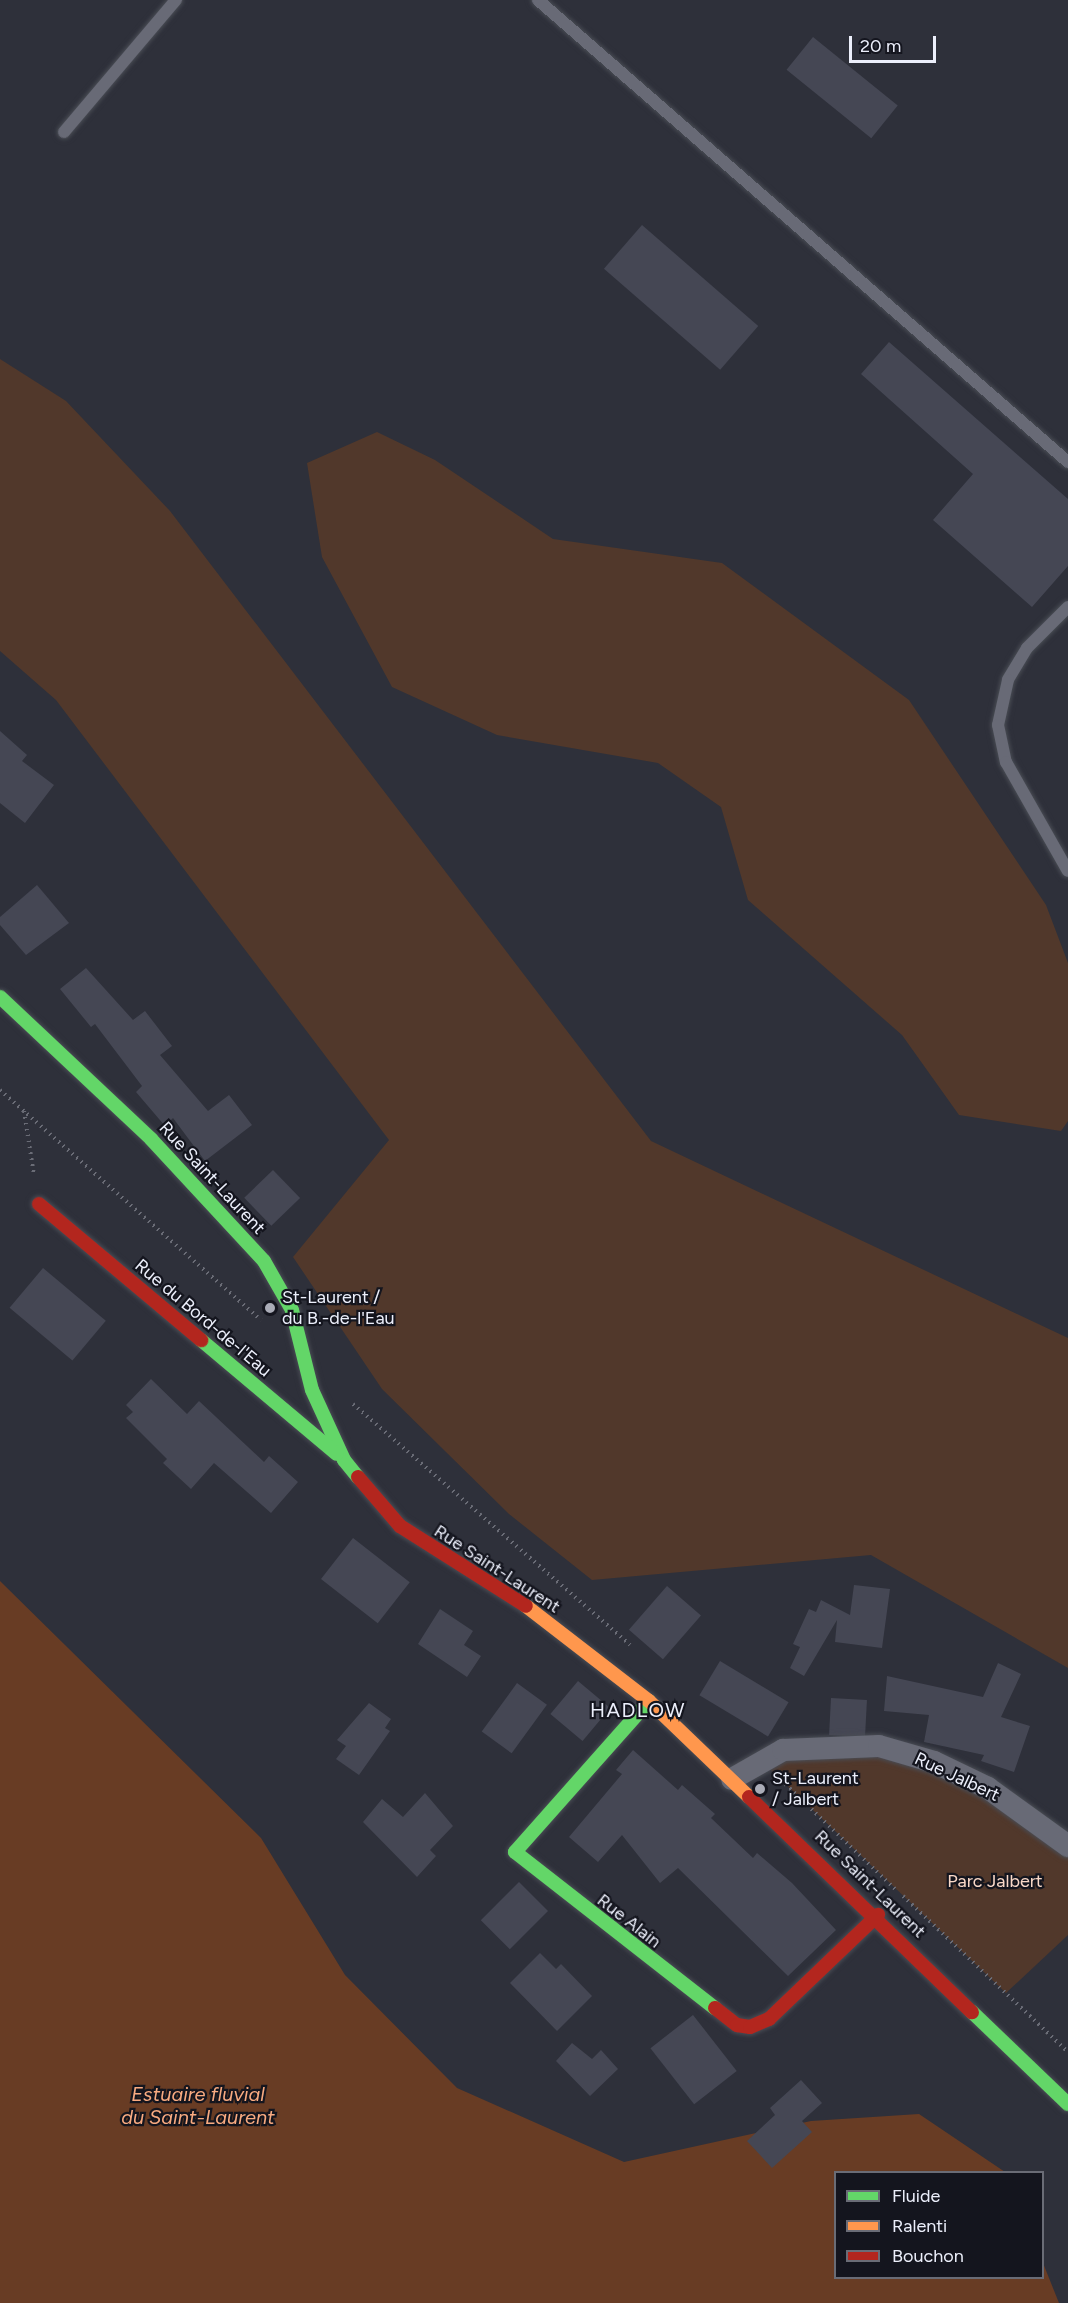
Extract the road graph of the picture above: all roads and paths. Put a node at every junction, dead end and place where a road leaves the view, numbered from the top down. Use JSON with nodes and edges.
{"nodes":[{"id":1,"x":176,"y":0,"type":"edge"},
{"id":2,"x":538,"y":0,"type":"edge"},
{"id":3,"x":64,"y":132,"type":"dead end"},
{"id":4,"x":1068,"y":462,"type":"edge"},
{"id":5,"x":1068,"y":607,"type":"edge"},
{"id":6,"x":1068,"y":871,"type":"edge"},
{"id":7,"x":0,"y":997,"type":"edge"},
{"id":8,"x":0,"y":1090,"type":"edge"},
{"id":9,"x":24,"y":1111,"type":"junction"},
{"id":10,"x":39,"y":1204,"type":"joint"},
{"id":11,"x":265,"y":1323,"type":"dead end"},
{"id":12,"x":345,"y":1397,"type":"dead end"},
{"id":13,"x":344,"y":1460,"type":"junction"},
{"id":14,"x":636,"y":1650,"type":"dead end"},
{"id":15,"x":649,"y":1701,"type":"junction"},
{"id":16,"x":759,"y":1759,"type":"junction"},
{"id":17,"x":732,"y":1779,"type":"junction"},
{"id":18,"x":1068,"y":1846,"type":"edge"},
{"id":19,"x":878,"y":1915,"type":"junction"},
{"id":20,"x":1068,"y":2052,"type":"edge"},
{"id":21,"x":1068,"y":2103,"type":"edge"}],
"edges":[{"from":1,"to":3,"type":"lane"},
{"from":2,"to":4,"type":"lane"},
{"from":5,"to":6,"type":"lane"},
{"from":7,"to":13,"type":"street","name":"Rue Saint-Laurent"},
{"from":8,"to":9,"type":"path"},
{"from":9,"to":10,"type":"path"},
{"from":9,"to":11,"type":"path"},
{"from":10,"to":13,"type":"street","name":"Rue du Bord-de-l'Eau"},
{"from":12,"to":14,"type":"path"},
{"from":13,"to":15,"type":"street","name":"Rue Saint-Laurent"},
{"from":15,"to":17,"type":"street","name":"Rue Saint-Laurent"},
{"from":15,"to":19,"type":"street","name":"Rue Alain"},
{"from":16,"to":17,"type":"street","name":"Rue Jalbert"},
{"from":16,"to":18,"type":"street","name":"Rue Jalbert"},
{"from":16,"to":20,"type":"path"},
{"from":17,"to":19,"type":"street","name":"Rue Saint-Laurent"},
{"from":19,"to":21,"type":"street","name":"Rue Saint-Laurent"}]}
